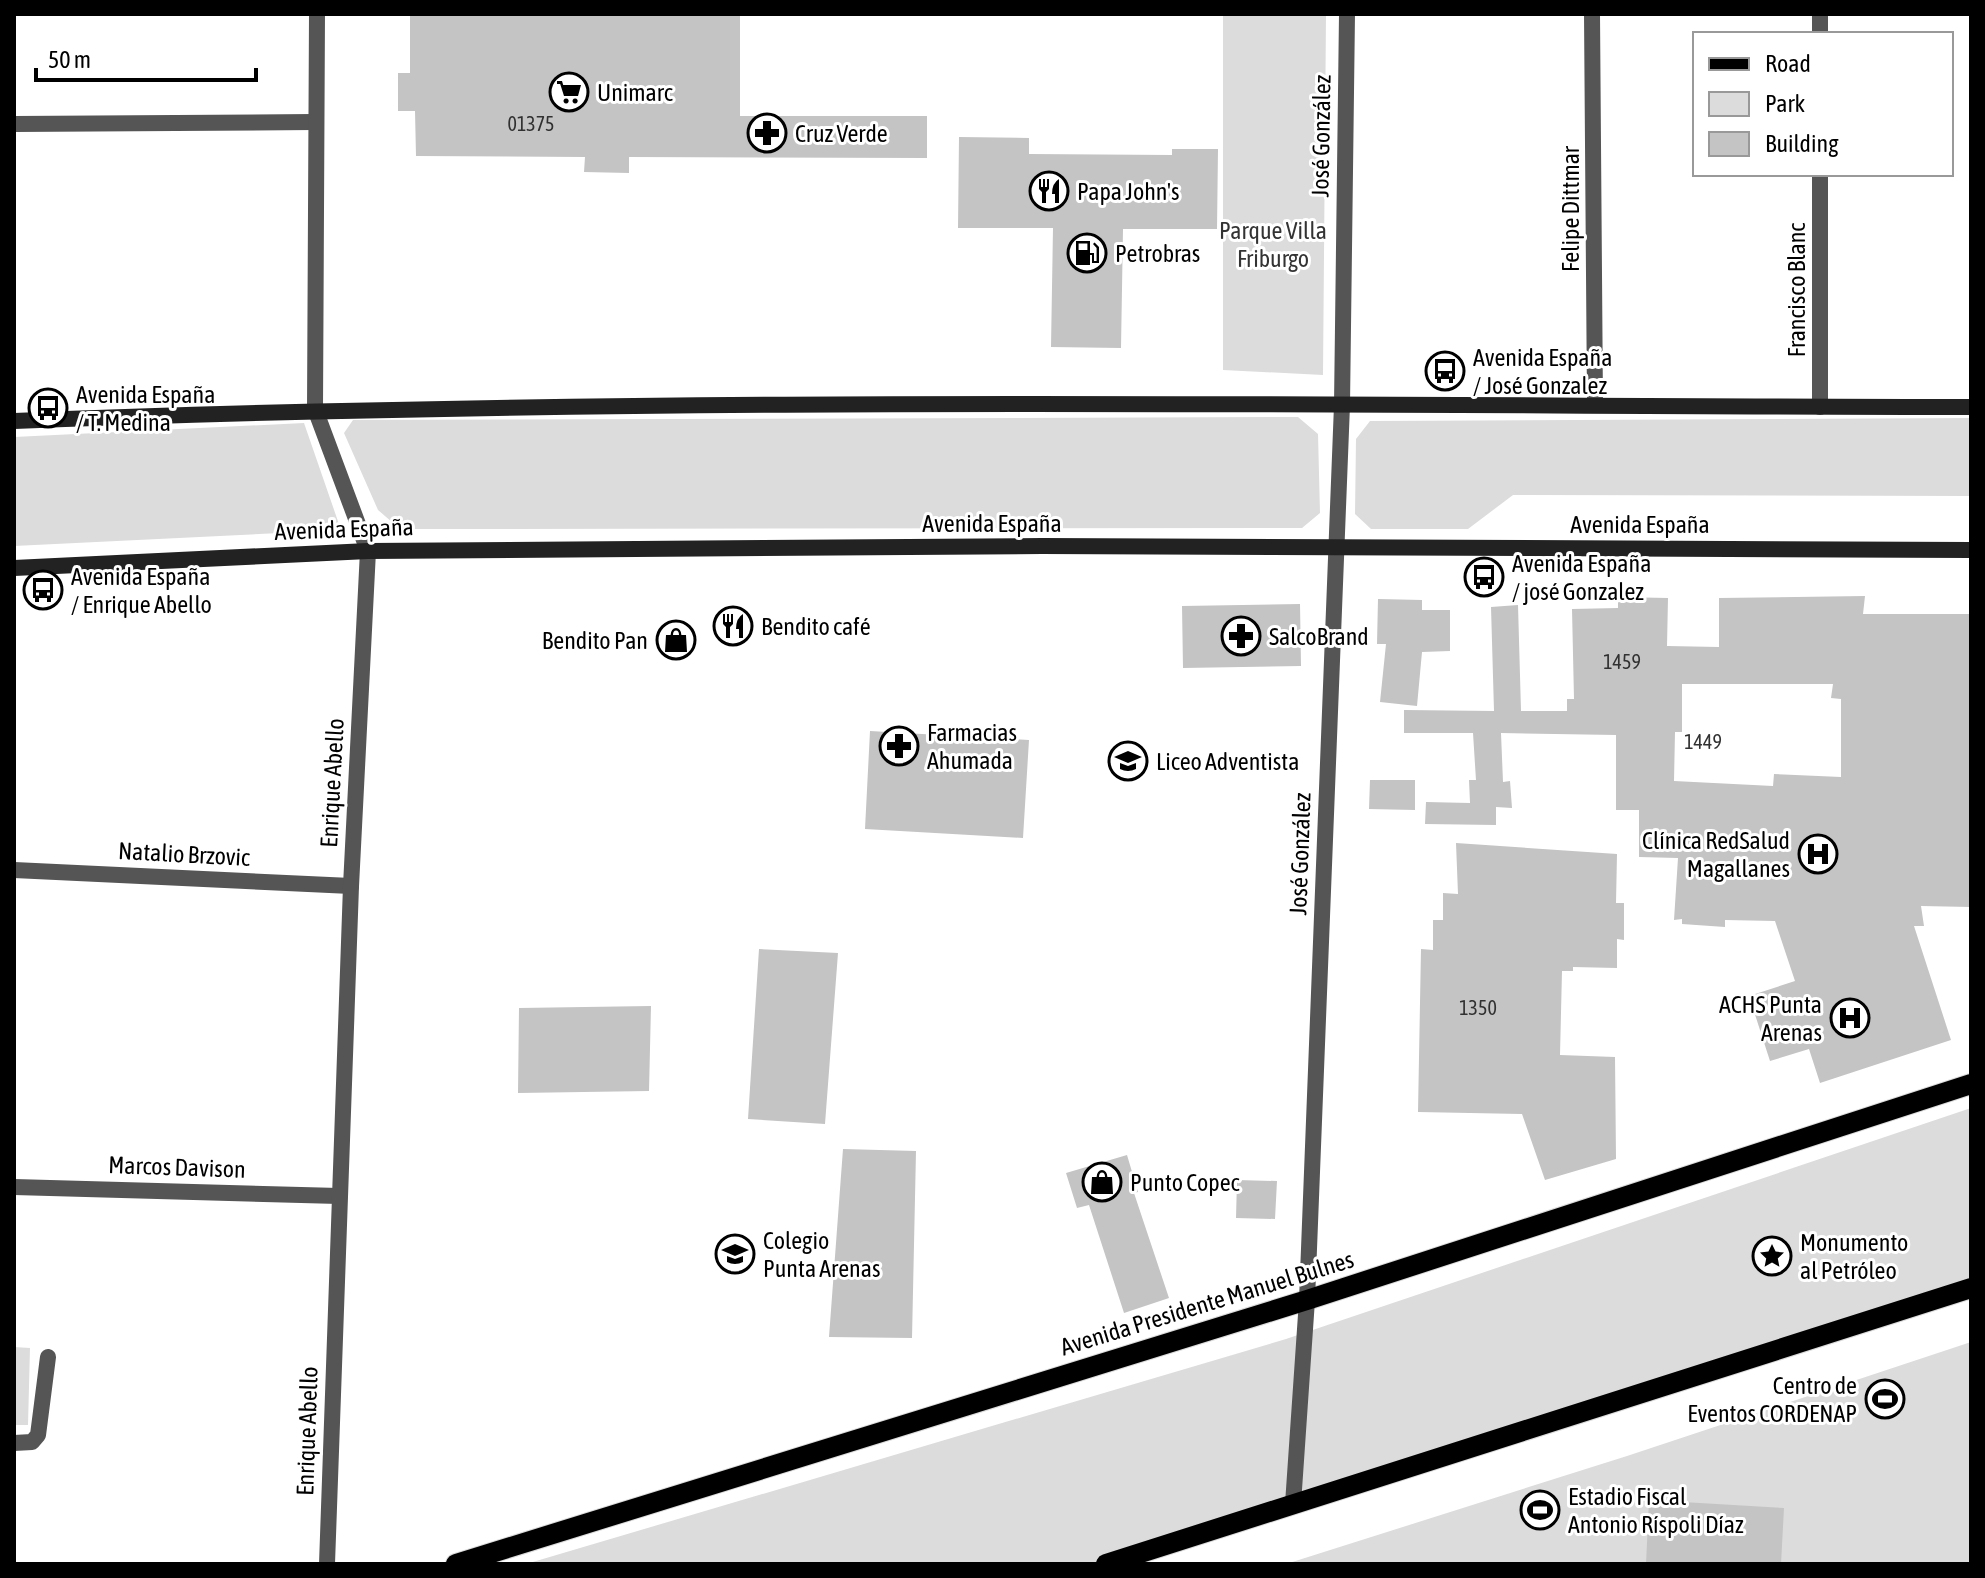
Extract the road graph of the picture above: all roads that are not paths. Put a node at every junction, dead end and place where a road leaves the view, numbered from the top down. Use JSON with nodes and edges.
{"nodes":[{"id":1,"x":317,"y":14,"type":"edge"},
{"id":2,"x":1347,"y":14,"type":"edge"},
{"id":3,"x":1592,"y":14,"type":"edge"},
{"id":4,"x":314,"y":122,"type":"junction"},
{"id":5,"x":14,"y":124,"type":"edge"},
{"id":6,"x":1820,"y":176,"type":"edge"},
{"id":7,"x":1595,"y":404,"type":"junction"},
{"id":8,"x":1342,"y":405,"type":"junction"},
{"id":9,"x":1820,"y":407,"type":"junction"},
{"id":10,"x":1971,"y":407,"type":"edge"},
{"id":11,"x":315,"y":409,"type":"junction"},
{"id":12,"x":14,"y":421,"type":"edge"},
{"id":13,"x":1336,"y":547,"type":"junction"},
{"id":14,"x":1971,"y":550,"type":"edge"},
{"id":15,"x":368,"y":551,"type":"junction"},
{"id":16,"x":14,"y":568,"type":"edge"},
{"id":17,"x":14,"y":870,"type":"edge"},
{"id":18,"x":351,"y":886,"type":"junction"},
{"id":19,"x":1971,"y":1084,"type":"edge"},
{"id":20,"x":14,"y":1187,"type":"edge"},
{"id":21,"x":339,"y":1196,"type":"junction"},
{"id":22,"x":1971,"y":1288,"type":"edge"},
{"id":23,"x":1307,"y":1300,"type":"junction"},
{"id":24,"x":48,"y":1357,"type":"dead end"},
{"id":25,"x":14,"y":1443,"type":"edge"},
{"id":26,"x":1293,"y":1504,"type":"junction"},
{"id":27,"x":327,"y":1564,"type":"edge"},
{"id":28,"x":456,"y":1564,"type":"edge"},
{"id":29,"x":1106,"y":1564,"type":"edge"}],
"edges":[{"from":1,"to":4,"type":"street","name":"Enrique Abello"},
{"from":2,"to":8,"type":"street","name":"José González"},
{"from":3,"to":7,"type":"street","name":"Felipe Dittmar"},
{"from":4,"to":5,"type":"street"},
{"from":4,"to":11,"type":"street","name":"Enrique Abello"},
{"from":6,"to":9,"type":"street","name":"Francisco Blanc"},
{"from":7,"to":8,"type":"main road"},
{"from":7,"to":9,"type":"main road"},
{"from":8,"to":11,"type":"main road"},
{"from":8,"to":13,"type":"street","name":"José González"},
{"from":9,"to":10,"type":"main road"},
{"from":11,"to":12,"type":"main road"},
{"from":11,"to":15,"type":"street","name":"Enrique Abello"},
{"from":13,"to":14,"type":"main road","name":"Avenida España"},
{"from":13,"to":15,"type":"main road","name":"Avenida España"},
{"from":13,"to":23,"type":"street","name":"José González"},
{"from":15,"to":16,"type":"main road","name":"Avenida España"},
{"from":15,"to":18,"type":"street","name":"Enrique Abello"},
{"from":17,"to":18,"type":"street","name":"Natalio Brzovic"},
{"from":18,"to":21,"type":"street","name":"Enrique Abello"},
{"from":19,"to":23,"type":"main road","name":"Avenida Presidente Manuel Bulnes"},
{"from":20,"to":21,"type":"street","name":"Marcos Davison"},
{"from":21,"to":27,"type":"street","name":"Enrique Abello"},
{"from":22,"to":26,"type":"main road"},
{"from":23,"to":26,"type":"street","name":"José González"},
{"from":23,"to":28,"type":"main road","name":"Avenida Presidente Manuel Bulnes"},
{"from":24,"to":25,"type":"street"},
{"from":26,"to":29,"type":"main road"}]}
